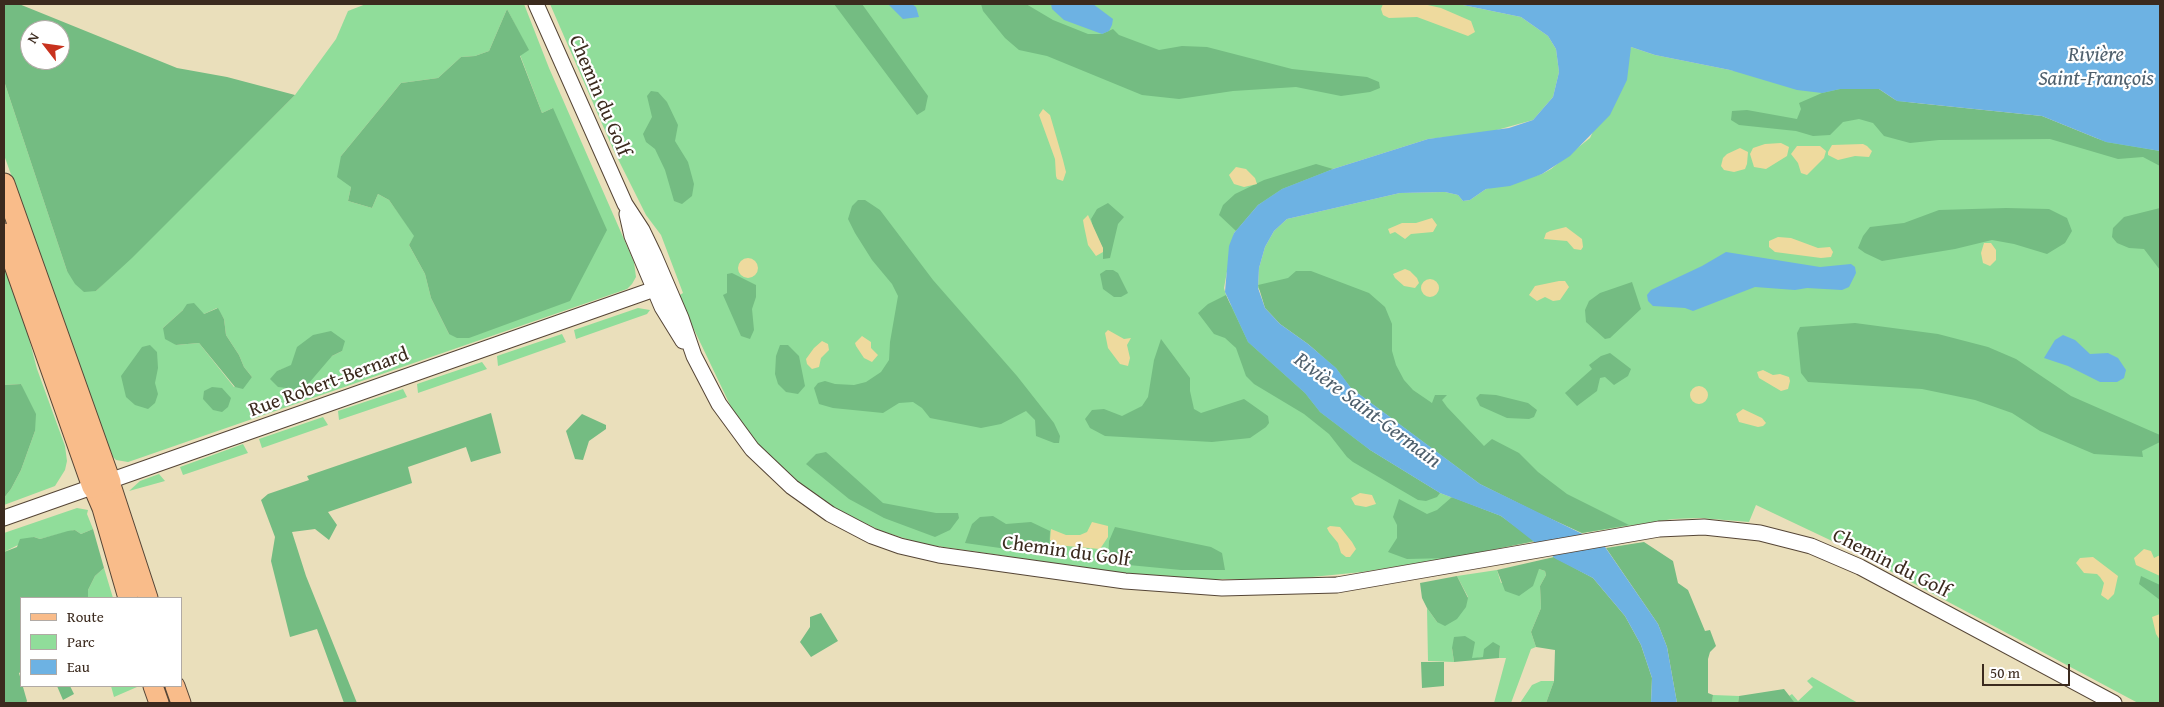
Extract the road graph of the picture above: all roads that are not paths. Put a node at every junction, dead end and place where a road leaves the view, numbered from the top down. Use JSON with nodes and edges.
{"nodes":[{"id":1,"x":536,"y":4,"type":"edge"},
{"id":2,"x":4,"y":184,"type":"edge"},
{"id":3,"x":4,"y":234,"type":"edge"},
{"id":4,"x":660,"y":287,"type":"junction"},
{"id":5,"x":101,"y":484,"type":"junction"},
{"id":6,"x":4,"y":518,"type":"edge"},
{"id":7,"x":128,"y":597,"type":"edge"},
{"id":8,"x":148,"y":597,"type":"edge"},
{"id":9,"x":153,"y":687,"type":"edge"},
{"id":10,"x":175,"y":687,"type":"edge"},
{"id":11,"x":159,"y":703,"type":"edge"},
{"id":12,"x":181,"y":703,"type":"edge"},
{"id":13,"x":2114,"y":703,"type":"edge"}],
"edges":[{"from":1,"to":4,"type":"street","name":"Chemin du Golf"},
{"from":2,"to":5,"type":"highway"},
{"from":3,"to":5,"type":"highway"},
{"from":4,"to":5,"type":"street","name":"Rue Robert-Bernard"},
{"from":4,"to":13,"type":"street","name":"Chemin du Golf"},
{"from":5,"to":6,"type":"street","name":"Rue Robert-Bernard"},
{"from":5,"to":7,"type":"main road"},
{"from":5,"to":8,"type":"main road"},
{"from":9,"to":11,"type":"main road"},
{"from":10,"to":12,"type":"main road"}]}
